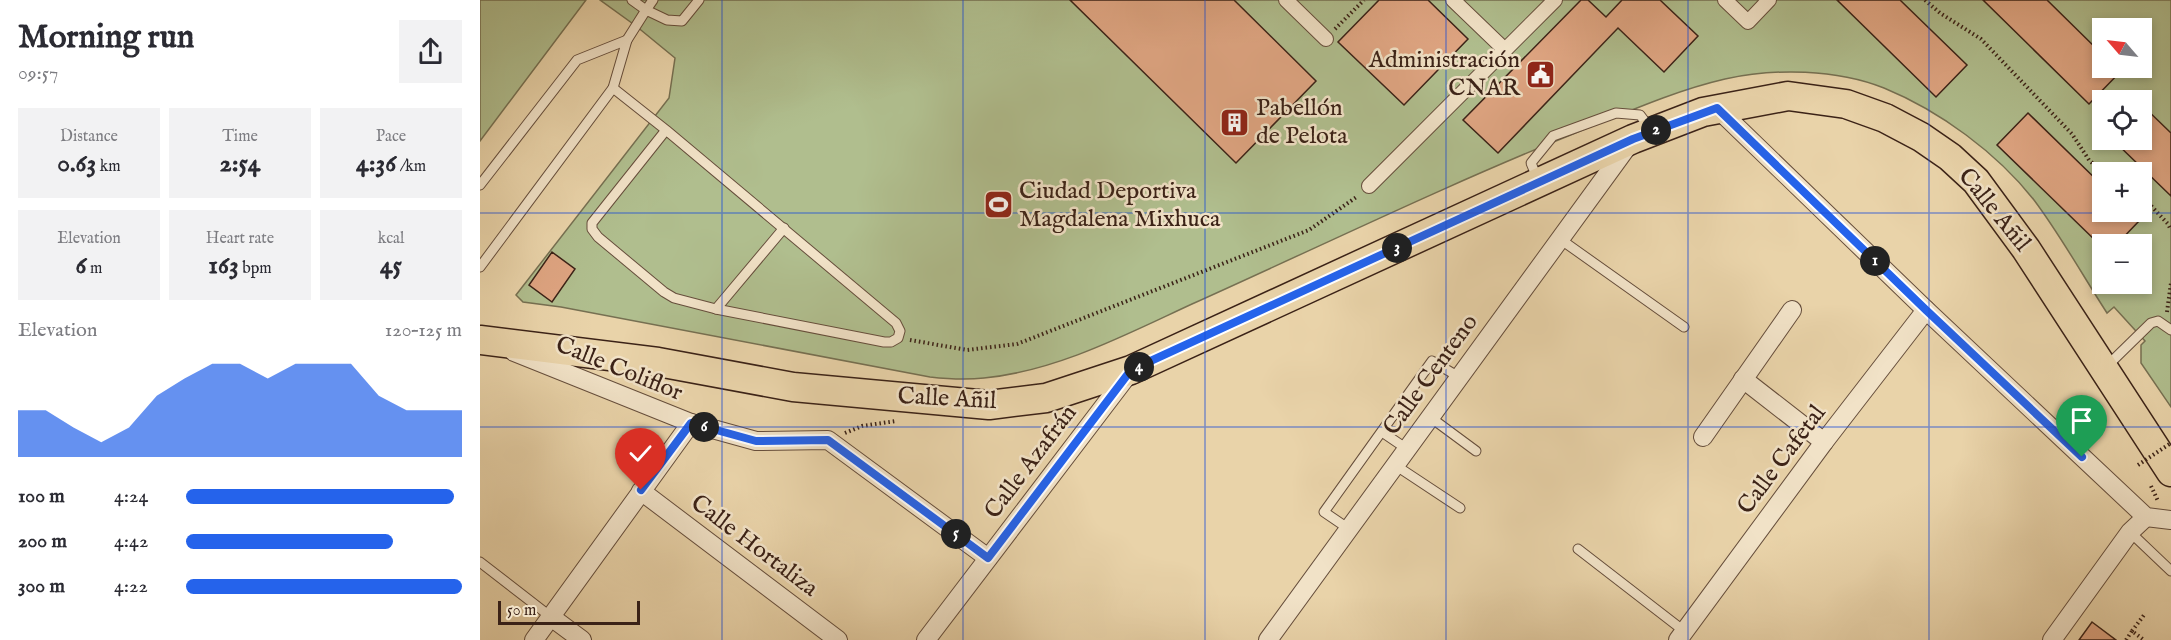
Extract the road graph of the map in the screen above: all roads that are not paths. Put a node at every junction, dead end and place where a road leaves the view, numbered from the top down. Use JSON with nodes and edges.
{"nodes":[{"id":1,"x":632,"y":0,"type":"edge"},
{"id":2,"x":653,"y":0,"type":"edge"},
{"id":3,"x":699,"y":0,"type":"edge"},
{"id":4,"x":1286,"y":0,"type":"edge"},
{"id":5,"x":1453,"y":0,"type":"edge"},
{"id":6,"x":1555,"y":0,"type":"edge"},
{"id":7,"x":1725,"y":0,"type":"edge"},
{"id":8,"x":1769,"y":0,"type":"edge"},
{"id":9,"x":646,"y":10,"type":"junction"},
{"id":10,"x":1326,"y":39,"type":"road end"},
{"id":11,"x":627,"y":40,"type":"junction"},
{"id":12,"x":1505,"y":50,"type":"junction"},
{"id":13,"x":613,"y":88,"type":"junction"},
{"id":14,"x":1717,"y":108,"type":"junction"},
{"id":15,"x":666,"y":130,"type":"junction"},
{"id":16,"x":1643,"y":135,"type":"junction"},
{"id":17,"x":480,"y":185,"type":"edge"},
{"id":18,"x":1369,"y":186,"type":"road end"},
{"id":19,"x":784,"y":228,"type":"junction"},
{"id":20,"x":1560,"y":239,"type":"junction"},
{"id":21,"x":480,"y":267,"type":"edge"},
{"id":22,"x":716,"y":309,"type":"junction"},
{"id":23,"x":1791,"y":310,"type":"dead end"},
{"id":24,"x":1926,"y":310,"type":"junction"},
{"id":25,"x":1684,"y":327,"type":"dead end"},
{"id":26,"x":2168,"y":327,"type":"edge"},
{"id":27,"x":482,"y":340,"type":"edge"},
{"id":28,"x":2104,"y":369,"type":"junction"},
{"id":29,"x":1131,"y":370,"type":"junction"},
{"id":30,"x":1459,"y":377,"type":"junction"},
{"id":31,"x":1743,"y":379,"type":"junction"},
{"id":32,"x":1430,"y":417,"type":"junction"},
{"id":33,"x":691,"y":423,"type":"junction"},
{"id":34,"x":1382,"y":432,"type":"junction"},
{"id":35,"x":1702,"y":437,"type":"dead end"},
{"id":36,"x":1824,"y":442,"type":"junction"},
{"id":37,"x":1407,"y":449,"type":"junction"},
{"id":38,"x":1476,"y":451,"type":"dead end"},
{"id":39,"x":1395,"y":465,"type":"junction"},
{"id":40,"x":2171,"y":472,"type":"edge"},
{"id":41,"x":641,"y":490,"type":"junction"},
{"id":42,"x":1460,"y":508,"type":"dead end"},
{"id":43,"x":2146,"y":517,"type":"junction"},
{"id":44,"x":2171,"y":520,"type":"edge"},
{"id":45,"x":1349,"y":529,"type":"junction"},
{"id":46,"x":2130,"y":532,"type":"junction"},
{"id":47,"x":1578,"y":549,"type":"dead end"},
{"id":48,"x":988,"y":558,"type":"junction"},
{"id":49,"x":480,"y":562,"type":"edge"},
{"id":50,"x":2171,"y":571,"type":"edge"},
{"id":51,"x":551,"y":617,"type":"junction"},
{"id":52,"x":1681,"y":636,"type":"edge"},
{"id":53,"x":534,"y":640,"type":"edge"},
{"id":54,"x":582,"y":640,"type":"edge"},
{"id":55,"x":838,"y":640,"type":"edge"},
{"id":56,"x":926,"y":640,"type":"edge"},
{"id":57,"x":1268,"y":640,"type":"edge"},
{"id":58,"x":2052,"y":640,"type":"edge"}],
"edges":[{"from":1,"to":9,"type":"lane"},
{"from":2,"to":9,"type":"lane"},
{"from":3,"to":9,"type":"lane"},
{"from":4,"to":10,"type":"street"},
{"from":5,"to":12,"type":"street"},
{"from":6,"to":12,"type":"street"},
{"from":7,"to":8,"type":"street"},
{"from":9,"to":11,"type":"lane"},
{"from":11,"to":13,"type":"lane"},
{"from":11,"to":17,"type":"lane"},
{"from":12,"to":18,"type":"street"},
{"from":13,"to":15,"type":"lane"},
{"from":13,"to":21,"type":"lane"},
{"from":14,"to":16,"type":"main road","name":"Calle Añil"},
{"from":14,"to":24,"type":"street"},
{"from":14,"to":28,"type":"main road","name":"Calle Añil"},
{"from":15,"to":19,"type":"lane"},
{"from":15,"to":22,"type":"lane"},
{"from":16,"to":20,"type":"street","name":"Calle Centeno"},
{"from":16,"to":29,"type":"main road","name":"Calle Añil"},
{"from":19,"to":22,"type":"lane"},
{"from":19,"to":22,"type":"lane"},
{"from":20,"to":25,"type":"lane"},
{"from":20,"to":30,"type":"street","name":"Calle Centeno"},
{"from":23,"to":31,"type":"street"},
{"from":24,"to":36,"type":"street","name":"Calle Cafetal"},
{"from":24,"to":43,"type":"street"},
{"from":26,"to":28,"type":"lane"},
{"from":27,"to":29,"type":"main road","name":"Calle Añil"},
{"from":27,"to":33,"type":"street","name":"Calle Coliflor"},
{"from":28,"to":40,"type":"main road","name":"Calle Añil"},
{"from":29,"to":48,"type":"street","name":"Calle Azafrán"},
{"from":30,"to":32,"type":"street","name":"Calle Centeno"},
{"from":30,"to":34,"type":"lane"},
{"from":31,"to":35,"type":"street"},
{"from":31,"to":36,"type":"street"},
{"from":32,"to":37,"type":"street","name":"Calle Centeno"},
{"from":32,"to":38,"type":"lane"},
{"from":33,"to":41,"type":"street"},
{"from":33,"to":48,"type":"street","name":"Calle Coliflor"},
{"from":34,"to":37,"type":"lane"},
{"from":34,"to":45,"type":"lane"},
{"from":36,"to":52,"type":"street","name":"Calle Cafetal"},
{"from":37,"to":39,"type":"street","name":"Calle Centeno"},
{"from":39,"to":42,"type":"lane"},
{"from":39,"to":45,"type":"street","name":"Calle Centeno"},
{"from":41,"to":51,"type":"street"},
{"from":41,"to":55,"type":"street","name":"Calle Hortaliza"},
{"from":43,"to":44,"type":"street"},
{"from":43,"to":46,"type":"street"},
{"from":45,"to":57,"type":"street","name":"Calle Centeno"},
{"from":46,"to":50,"type":"lane"},
{"from":46,"to":58,"type":"street"},
{"from":47,"to":52,"type":"lane"},
{"from":48,"to":56,"type":"street","name":"Calle Azafrán"},
{"from":49,"to":51,"type":"lane"},
{"from":51,"to":53,"type":"street"},
{"from":51,"to":54,"type":"street"}]}
